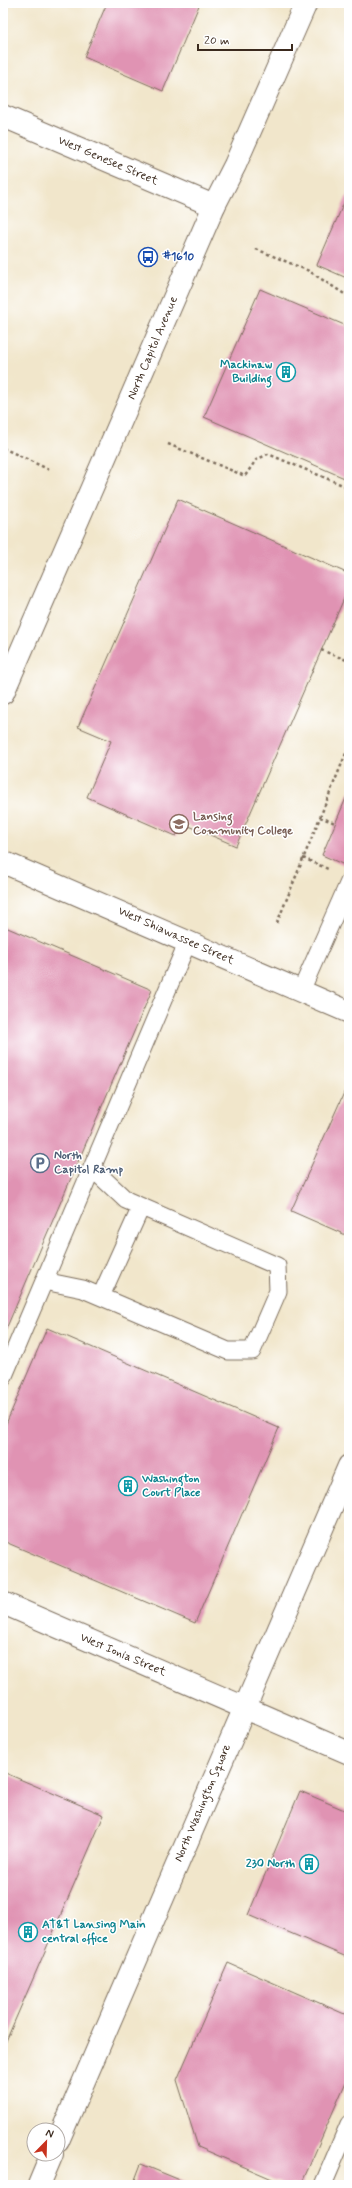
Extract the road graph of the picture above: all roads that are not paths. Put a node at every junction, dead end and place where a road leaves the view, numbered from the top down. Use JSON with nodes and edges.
{"nodes":[{"id":1,"x":306,"y":3,"type":"edge"},
{"id":2,"x":3,"y":116,"type":"edge"},
{"id":3,"x":214,"y":206,"type":"junction"},
{"id":4,"x":3,"y":694,"type":"edge"},
{"id":5,"x":3,"y":862,"type":"edge"},
{"id":6,"x":349,"y":882,"type":"edge"},
{"id":7,"x":188,"y":941,"type":"junction"},
{"id":8,"x":301,"y":991,"type":"junction"},
{"id":9,"x":349,"y":1012,"type":"edge"},
{"id":10,"x":92,"y":1168,"type":"junction"},
{"id":11,"x":141,"y":1207,"type":"junction"},
{"id":12,"x":44,"y":1281,"type":"junction"},
{"id":13,"x":101,"y":1296,"type":"junction"},
{"id":14,"x":3,"y":1378,"type":"edge"},
{"id":15,"x":349,"y":1466,"type":"edge"},
{"id":16,"x":3,"y":1603,"type":"edge"},
{"id":17,"x":244,"y":1706,"type":"junction"},
{"id":18,"x":349,"y":1753,"type":"edge"},
{"id":19,"x":66,"y":2122,"type":"edge"},
{"id":20,"x":349,"y":2124,"type":"edge"},
{"id":21,"x":49,"y":2162,"type":"edge"},
{"id":22,"x":39,"y":2185,"type":"edge"},
{"id":23,"x":323,"y":2185,"type":"edge"}],
"edges":[{"from":1,"to":3,"type":"street","name":"North Capitol Avenue"},
{"from":2,"to":3,"type":"street","name":"West Genesee Street"},
{"from":3,"to":4,"type":"street","name":"North Capitol Avenue"},
{"from":5,"to":7,"type":"street","name":"West Shiawassee Street"},
{"from":6,"to":8,"type":"lane"},
{"from":7,"to":8,"type":"street","name":"West Shiawassee Street"},
{"from":7,"to":10,"type":"lane"},
{"from":8,"to":9,"type":"street","name":"West Shiawassee Street"},
{"from":10,"to":11,"type":"lane"},
{"from":10,"to":12,"type":"lane"},
{"from":11,"to":13,"type":"lane"},
{"from":11,"to":13,"type":"lane"},
{"from":12,"to":13,"type":"lane"},
{"from":12,"to":14,"type":"lane"},
{"from":15,"to":17,"type":"street","name":"North Washington Square"},
{"from":16,"to":17,"type":"street","name":"West Ionia Street"},
{"from":17,"to":18,"type":"street","name":"West Ionia Street"},
{"from":17,"to":19,"type":"street","name":"North Washington Square"},
{"from":20,"to":23,"type":"lane"},
{"from":21,"to":22,"type":"street"}]}
